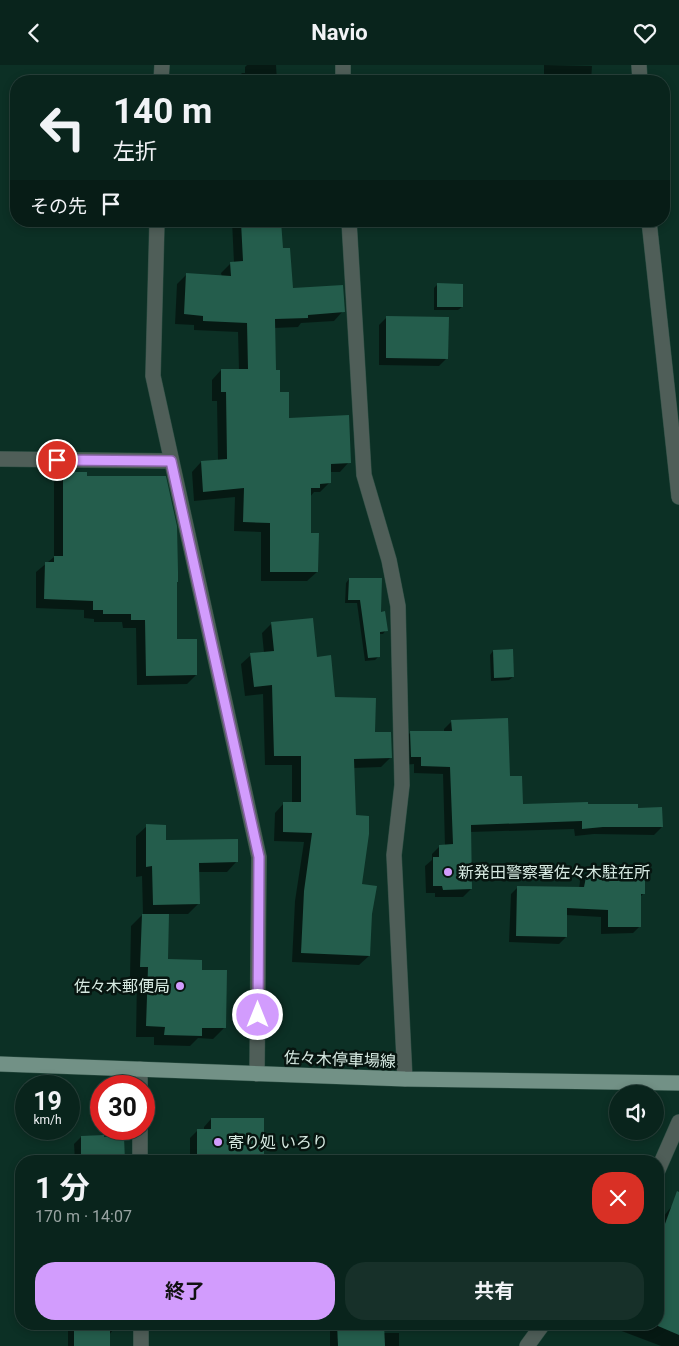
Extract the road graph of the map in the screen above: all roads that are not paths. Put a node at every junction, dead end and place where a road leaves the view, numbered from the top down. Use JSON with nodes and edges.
{"nodes":[{"id":1,"x":157,"y":227,"type":"edge"},
{"id":2,"x":349,"y":227,"type":"edge"},
{"id":3,"x":650,"y":227,"type":"edge"},
{"id":4,"x":0,"y":459,"type":"edge"},
{"id":5,"x":171,"y":461,"type":"junction"},
{"id":6,"x":679,"y":497,"type":"edge"},
{"id":7,"x":0,"y":1064,"type":"edge"},
{"id":8,"x":140,"y":1069,"type":"junction"},
{"id":9,"x":258,"y":1074,"type":"junction"},
{"id":10,"x":140,"y":1075,"type":"edge"},
{"id":11,"x":405,"y":1079,"type":"junction"},
{"id":12,"x":679,"y":1083,"type":"edge"},
{"id":13,"x":679,"y":1123,"type":"edge"},
{"id":14,"x":140,"y":1140,"type":"edge"},
{"id":15,"x":140,"y":1155,"type":"edge"},
{"id":16,"x":664,"y":1157,"type":"edge"},
{"id":17,"x":141,"y":1330,"type":"edge"},
{"id":18,"x":539,"y":1330,"type":"edge"},
{"id":19,"x":142,"y":1346,"type":"edge"},
{"id":20,"x":527,"y":1346,"type":"edge"}],
"edges":[{"from":1,"to":5,"type":"street"},
{"from":2,"to":11,"type":"street"},
{"from":3,"to":6,"type":"street"},
{"from":4,"to":5,"type":"street"},
{"from":5,"to":9,"type":"street"},
{"from":7,"to":8,"type":"main road","name":"佐々木停車場線"},
{"from":8,"to":9,"type":"main road","name":"佐々木停車場線"},
{"from":8,"to":10,"type":"street"},
{"from":9,"to":11,"type":"main road","name":"佐々木停車場線"},
{"from":11,"to":12,"type":"main road","name":"佐々木停車場線"},
{"from":13,"to":16,"type":"street"},
{"from":14,"to":15,"type":"street"},
{"from":17,"to":19,"type":"street"},
{"from":18,"to":20,"type":"street"}]}
